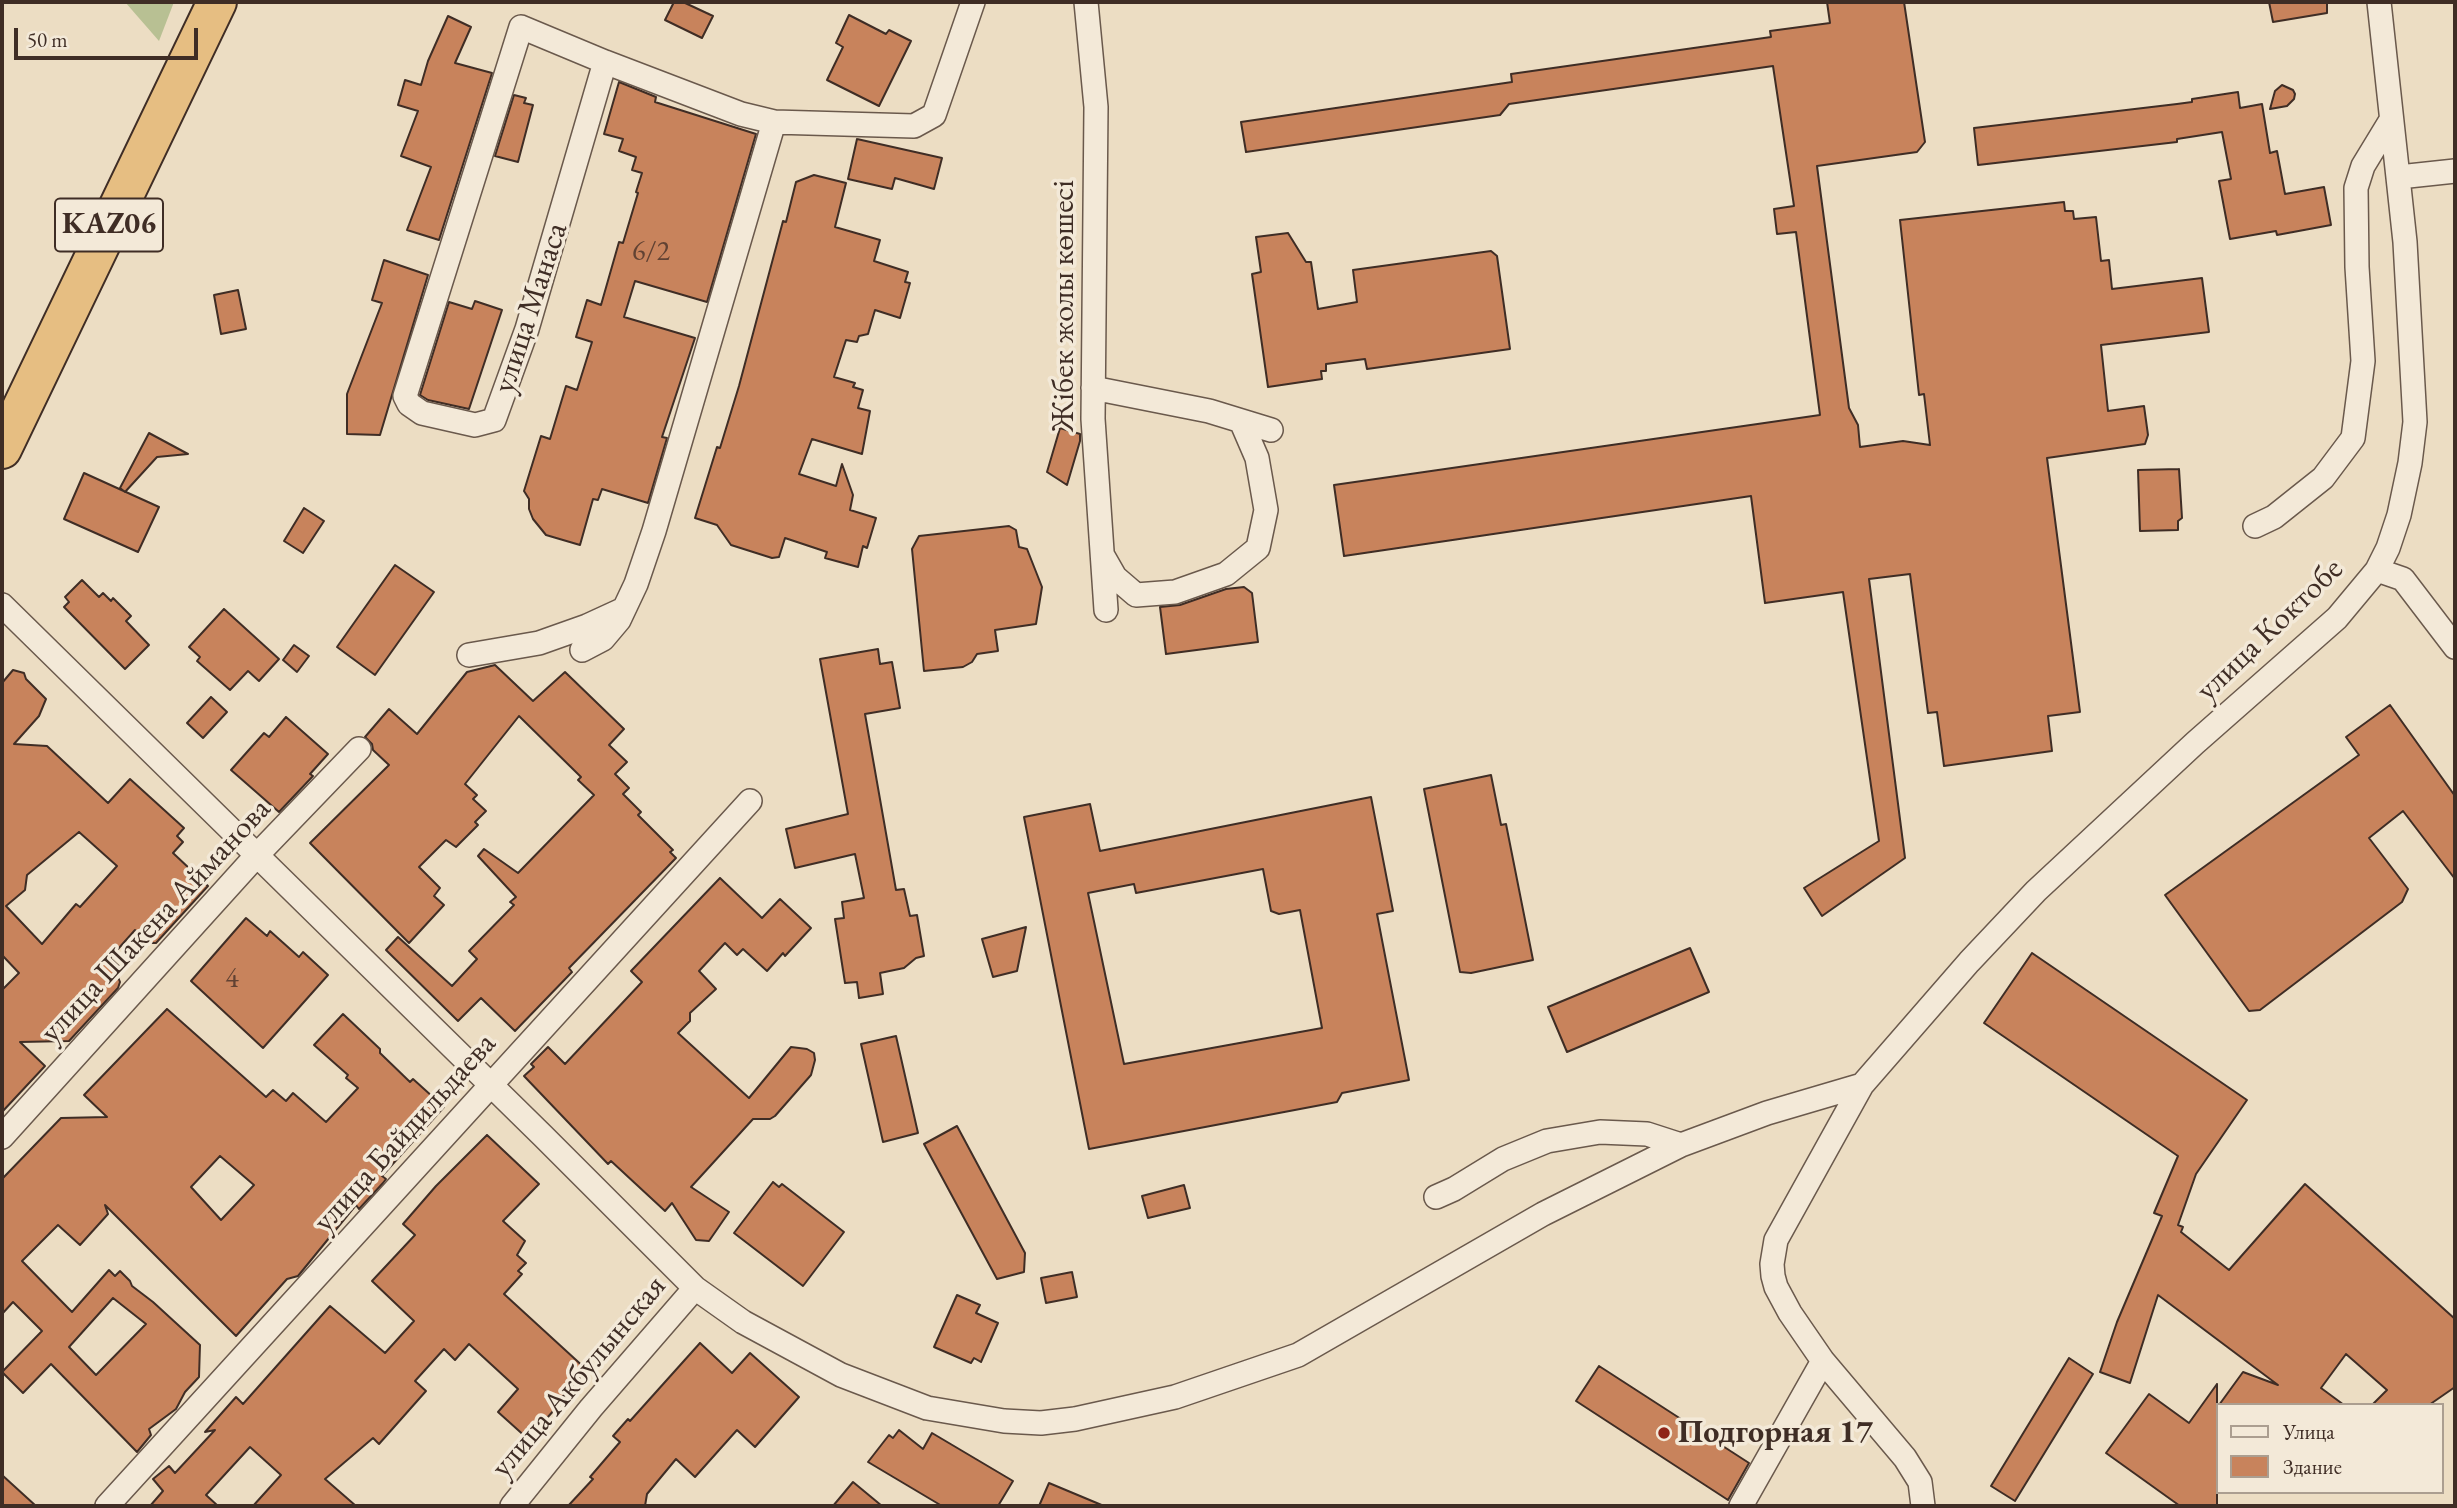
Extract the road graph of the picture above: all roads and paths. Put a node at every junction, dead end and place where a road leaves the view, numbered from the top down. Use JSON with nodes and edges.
{"nodes":[{"id":1,"x":217,"y":2,"type":"edge"},
{"id":2,"x":973,"y":2,"type":"edge"},
{"id":3,"x":1086,"y":2,"type":"edge"},
{"id":4,"x":2379,"y":2,"type":"edge"},
{"id":5,"x":605,"y":62,"type":"junction"},
{"id":6,"x":2391,"y":120,"type":"junction"},
{"id":7,"x":774,"y":122,"type":"junction"},
{"id":8,"x":2455,"y":171,"type":"edge"},
{"id":9,"x":2399,"y":177,"type":"junction"},
{"id":10,"x":1093,"y":388,"type":"junction"},
{"id":11,"x":1241,"y":421,"type":"junction"},
{"id":12,"x":1271,"y":430,"type":"dead end"},
{"id":13,"x":2,"y":449,"type":"edge"},
{"id":14,"x":2255,"y":526,"type":"dead end"},
{"id":15,"x":1102,"y":554,"type":"junction"},
{"id":16,"x":2377,"y":569,"type":"junction"},
{"id":17,"x":2,"y":605,"type":"edge"},
{"id":18,"x":624,"y":609,"type":"junction"},
{"id":19,"x":1105,"y":610,"type":"dead end"},
{"id":20,"x":2455,"y":647,"type":"edge"},
{"id":21,"x":582,"y":650,"type":"dead end"},
{"id":22,"x":469,"y":655,"type":"dead end"},
{"id":23,"x":359,"y":749,"type":"dead end"},
{"id":24,"x":750,"y":801,"type":"dead end"},
{"id":25,"x":257,"y":855,"type":"junction"},
{"id":26,"x":1862,"y":1084,"type":"junction"},
{"id":27,"x":492,"y":1085,"type":"junction"},
{"id":28,"x":2,"y":1137,"type":"edge"},
{"id":29,"x":1681,"y":1145,"type":"junction"},
{"id":30,"x":1436,"y":1197,"type":"dead end"},
{"id":31,"x":695,"y":1288,"type":"junction"},
{"id":32,"x":1823,"y":1361,"type":"junction"},
{"id":33,"x":107,"y":1506,"type":"edge"},
{"id":34,"x":512,"y":1506,"type":"edge"},
{"id":35,"x":1741,"y":1506,"type":"edge"},
{"id":36,"x":1923,"y":1506,"type":"edge"}],
"edges":[{"from":1,"to":13,"type":"highway","number":"KAZ06"},
{"from":2,"to":7,"type":"street"},
{"from":3,"to":10,"type":"street","name":"Жібек жолы көшесі"},
{"from":4,"to":6,"type":"street","name":"улица Коктобе"},
{"from":5,"to":5,"type":"street","name":"улица Манаса"},
{"from":5,"to":7,"type":"street"},
{"from":6,"to":9,"type":"street","name":"улица Коктобе"},
{"from":6,"to":14,"type":"street"},
{"from":7,"to":18,"type":"street"},
{"from":8,"to":9,"type":"street"},
{"from":9,"to":16,"type":"street","name":"улица Коктобе"},
{"from":10,"to":11,"type":"street"},
{"from":10,"to":15,"type":"street","name":"Жібек жолы көшесі"},
{"from":11,"to":12,"type":"street"},
{"from":11,"to":15,"type":"street"},
{"from":15,"to":19,"type":"street","name":"Жібек жолы көшесі"},
{"from":16,"to":20,"type":"street"},
{"from":16,"to":26,"type":"street","name":"улица Коктобе"},
{"from":17,"to":25,"type":"street"},
{"from":18,"to":21,"type":"street"},
{"from":18,"to":22,"type":"street"},
{"from":23,"to":25,"type":"street","name":"улица Шакена Айманова"},
{"from":24,"to":27,"type":"street","name":"улица Байдильдаева"},
{"from":25,"to":27,"type":"street"},
{"from":25,"to":28,"type":"street","name":"улица Шакена Айманова"},
{"from":26,"to":29,"type":"street"},
{"from":26,"to":32,"type":"street"},
{"from":27,"to":31,"type":"street"},
{"from":27,"to":33,"type":"street","name":"улица Байдильдаева"},
{"from":29,"to":30,"type":"street"},
{"from":29,"to":31,"type":"street"},
{"from":31,"to":34,"type":"street","name":"улица Акбулынская"},
{"from":32,"to":35,"type":"street"},
{"from":32,"to":36,"type":"street"}]}
